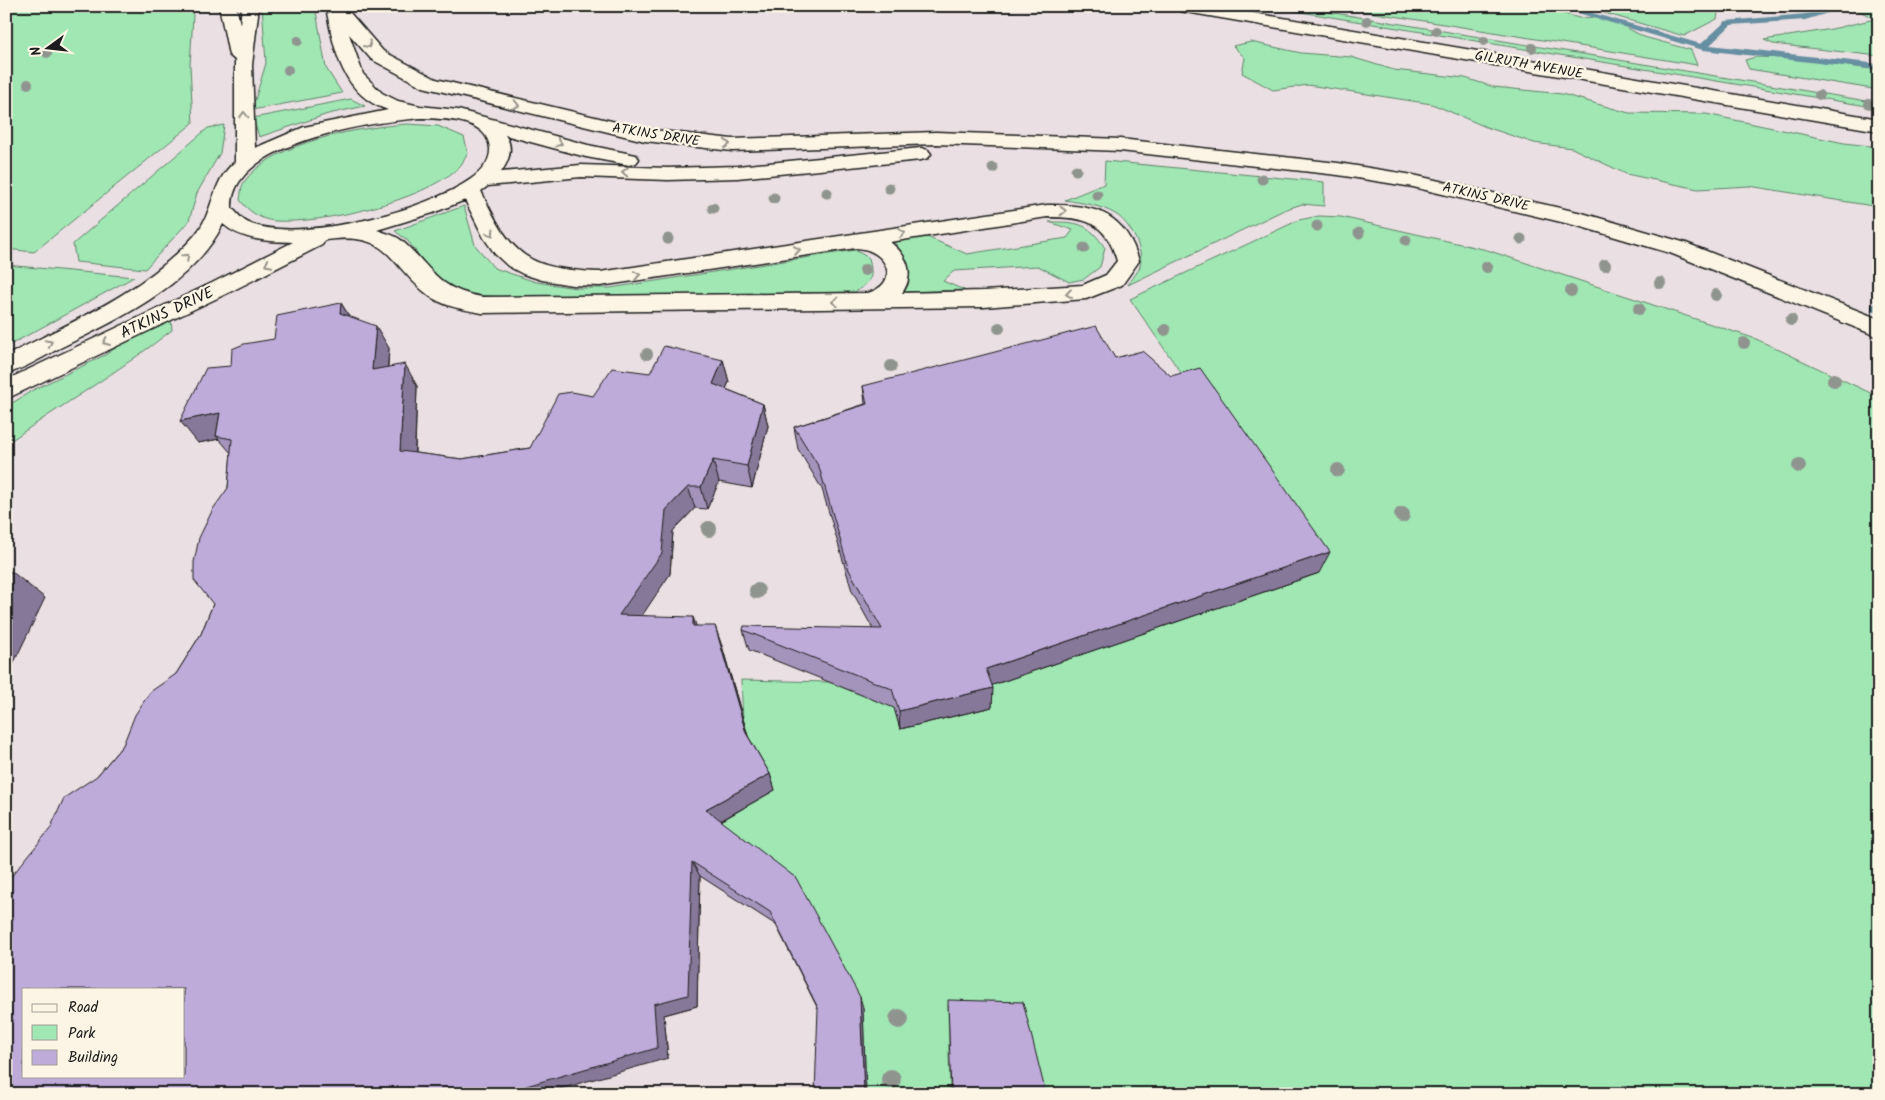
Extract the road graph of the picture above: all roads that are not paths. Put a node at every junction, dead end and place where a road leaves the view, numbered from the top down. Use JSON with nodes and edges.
{"nodes":[{"id":1,"x":227,"y":6,"type":"edge"},
{"id":2,"x":252,"y":6,"type":"edge"},
{"id":3,"x":1180,"y":6,"type":"edge"},
{"id":4,"x":336,"y":7,"type":"edge"},
{"id":5,"x":243,"y":65,"type":"junction"},
{"id":6,"x":432,"y":112,"type":"junction"},
{"id":7,"x":478,"y":121,"type":"junction"},
{"id":8,"x":1879,"y":125,"type":"edge"},
{"id":9,"x":1010,"y":140,"type":"junction"},
{"id":10,"x":1074,"y":144,"type":"junction"},
{"id":11,"x":245,"y":163,"type":"junction"},
{"id":12,"x":476,"y":184,"type":"junction"},
{"id":13,"x":220,"y":208,"type":"junction"},
{"id":14,"x":334,"y":232,"type":"junction"},
{"id":15,"x":837,"y":243,"type":"junction"},
{"id":16,"x":868,"y":301,"type":"junction"},
{"id":17,"x":1879,"y":328,"type":"edge"},
{"id":18,"x":6,"y":366,"type":"edge"},
{"id":19,"x":6,"y":390,"type":"edge"}],
"edges":[{"from":1,"to":5,"type":"street"},
{"from":2,"to":5,"type":"street"},
{"from":3,"to":8,"type":"street","name":"GILRUTH AVENUE"},
{"from":4,"to":6,"type":"street"},
{"from":4,"to":9,"type":"street","name":"ATKINS DRIVE","one_way":true},
{"from":11,"to":5,"type":"street","one_way":true},
{"from":6,"to":7,"type":"street","name":"ATKINS DRIVE"},
{"from":6,"to":11,"type":"street"},
{"from":7,"to":9,"type":"street","name":"ATKINS DRIVE","one_way":true},
{"from":7,"to":12,"type":"street"},
{"from":9,"to":10,"type":"street","name":"ATKINS DRIVE"},
{"from":10,"to":12,"type":"street","name":"ATKINS DRIVE","one_way":true},
{"from":10,"to":17,"type":"street","name":"ATKINS DRIVE"},
{"from":11,"to":13,"type":"street","name":"ATKINS DRIVE"},
{"from":12,"to":14,"type":"street"},
{"from":12,"to":15,"type":"street","one_way":true},
{"from":13,"to":14,"type":"street"},
{"from":18,"to":13,"type":"street","name":"ATKINS DRIVE","one_way":true},
{"from":16,"to":14,"type":"street","one_way":true},
{"from":14,"to":19,"type":"street","name":"ATKINS DRIVE","one_way":true},
{"from":15,"to":16,"type":"street"},
{"from":15,"to":16,"type":"street","one_way":true}]}
